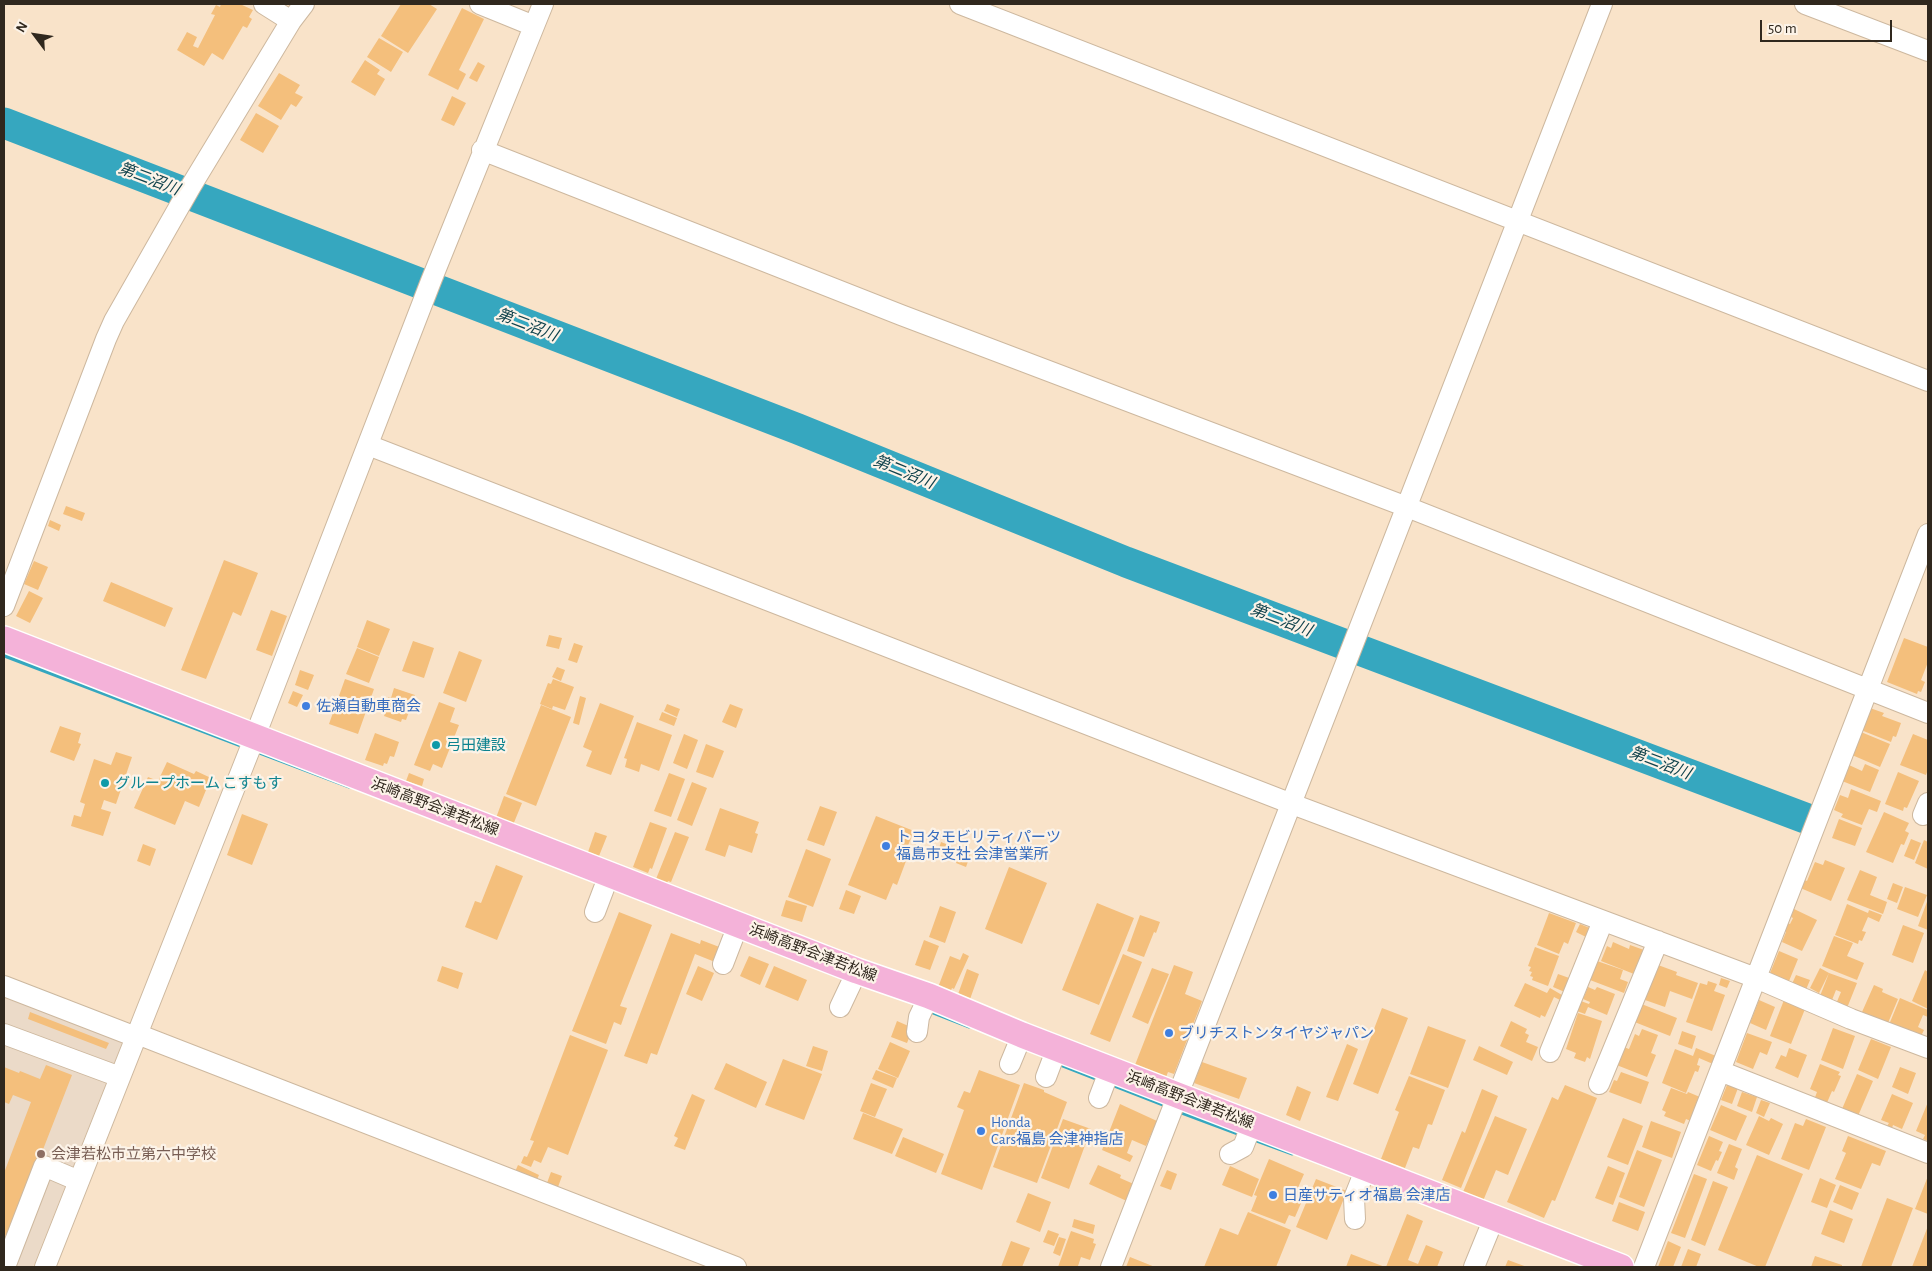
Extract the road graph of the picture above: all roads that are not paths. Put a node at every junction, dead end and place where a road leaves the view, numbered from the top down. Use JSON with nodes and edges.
{"nodes":[{"id":1,"x":264,"y":4,"type":"edge"},
{"id":2,"x":304,"y":4,"type":"edge"},
{"id":3,"x":480,"y":4,"type":"edge"},
{"id":4,"x":543,"y":4,"type":"edge"},
{"id":5,"x":960,"y":4,"type":"edge"},
{"id":6,"x":1602,"y":4,"type":"edge"},
{"id":7,"x":1805,"y":4,"type":"edge"},
{"id":8,"x":291,"y":21,"type":"junction"},
{"id":9,"x":534,"y":26,"type":"junction"},
{"id":10,"x":1928,"y":51,"type":"edge"},
{"id":11,"x":482,"y":150,"type":"junction"},
{"id":12,"x":1518,"y":222,"type":"junction"},
{"id":13,"x":1928,"y":381,"type":"edge"},
{"id":14,"x":368,"y":445,"type":"junction"},
{"id":15,"x":1407,"y":508,"type":"junction"},
{"id":16,"x":1928,"y":534,"type":"edge"},
{"id":17,"x":4,"y":606,"type":"edge"},
{"id":18,"x":4,"y":639,"type":"edge"},
{"id":19,"x":1868,"y":689,"type":"junction"},
{"id":20,"x":1928,"y":713,"type":"edge"},
{"id":21,"x":251,"y":747,"type":"junction"},
{"id":22,"x":1292,"y":804,"type":"junction"},
{"id":23,"x":609,"y":875,"type":"junction"},
{"id":24,"x":598,"y":906,"type":"dead end"},
{"id":25,"x":1603,"y":921,"type":"junction"},
{"id":26,"x":738,"y":925,"type":"junction"},
{"id":27,"x":1658,"y":941,"type":"junction"},
{"id":28,"x":726,"y":956,"type":"dead end"},
{"id":29,"x":1756,"y":978,"type":"junction"},
{"id":30,"x":4,"y":989,"type":"edge"},
{"id":31,"x":4,"y":1034,"type":"edge"},
{"id":32,"x":136,"y":1036,"type":"junction"},
{"id":33,"x":1928,"y":1048,"type":"edge"},
{"id":34,"x":1550,"y":1052,"type":"dead end"},
{"id":35,"x":1720,"y":1071,"type":"junction"},
{"id":36,"x":120,"y":1078,"type":"junction"},
{"id":37,"x":1599,"y":1084,"type":"dead end"},
{"id":38,"x":1175,"y":1105,"type":"junction"},
{"id":39,"x":1252,"y":1124,"type":"junction"},
{"id":40,"x":1236,"y":1151,"type":"dead end"},
{"id":41,"x":1928,"y":1154,"type":"edge"},
{"id":42,"x":1366,"y":1168,"type":"junction"},
{"id":43,"x":79,"y":1180,"type":"junction"},
{"id":44,"x":1355,"y":1219,"type":"dead end"},
{"id":45,"x":1490,"y":1229,"type":"junction"},
{"id":46,"x":1612,"y":1266,"type":"edge"},
{"id":47,"x":5,"y":1267,"type":"edge"},
{"id":48,"x":45,"y":1267,"type":"edge"},
{"id":49,"x":736,"y":1267,"type":"edge"},
{"id":50,"x":1111,"y":1267,"type":"edge"},
{"id":51,"x":1474,"y":1267,"type":"edge"},
{"id":52,"x":1644,"y":1267,"type":"edge"}],
"edges":[{"from":1,"to":8,"type":"street"},
{"from":2,"to":8,"type":"street"},
{"from":3,"to":9,"type":"street"},
{"from":4,"to":9,"type":"street"},
{"from":5,"to":12,"type":"street"},
{"from":6,"to":12,"type":"street"},
{"from":7,"to":10,"type":"street"},
{"from":8,"to":17,"type":"street"},
{"from":9,"to":11,"type":"street"},
{"from":11,"to":14,"type":"street"},
{"from":11,"to":15,"type":"street"},
{"from":12,"to":13,"type":"street"},
{"from":12,"to":15,"type":"street"},
{"from":14,"to":21,"type":"street"},
{"from":14,"to":22,"type":"street"},
{"from":15,"to":19,"type":"street"},
{"from":15,"to":22,"type":"street"},
{"from":16,"to":19,"type":"street"},
{"from":18,"to":21,"type":"main road","name":"浜崎高野会津若松線"},
{"from":19,"to":20,"type":"street"},
{"from":19,"to":29,"type":"street"},
{"from":21,"to":23,"type":"main road","name":"浜崎高野会津若松線"},
{"from":21,"to":32,"type":"street"},
{"from":22,"to":25,"type":"street"},
{"from":22,"to":38,"type":"street"},
{"from":23,"to":24,"type":"street"},
{"from":23,"to":26,"type":"main road","name":"浜崎高野会津若松線"},
{"from":25,"to":27,"type":"street"},
{"from":25,"to":34,"type":"street"},
{"from":26,"to":28,"type":"street"},
{"from":26,"to":38,"type":"main road","name":"浜崎高野会津若松線"},
{"from":27,"to":29,"type":"street"},
{"from":27,"to":37,"type":"street"},
{"from":29,"to":33,"type":"street"},
{"from":29,"to":35,"type":"street"},
{"from":30,"to":32,"type":"street"},
{"from":31,"to":36,"type":"street"},
{"from":32,"to":36,"type":"street"},
{"from":32,"to":49,"type":"street"},
{"from":35,"to":41,"type":"street"},
{"from":35,"to":52,"type":"street"},
{"from":36,"to":43,"type":"street"},
{"from":38,"to":39,"type":"main road","name":"浜崎高野会津若松線"},
{"from":38,"to":50,"type":"street"},
{"from":39,"to":40,"type":"street"},
{"from":39,"to":42,"type":"main road","name":"浜崎高野会津若松線"},
{"from":42,"to":44,"type":"street"},
{"from":42,"to":45,"type":"main road","name":"浜崎高野会津若松線"},
{"from":43,"to":47,"type":"street"},
{"from":43,"to":48,"type":"street"},
{"from":45,"to":46,"type":"main road","name":"浜崎高野会津若松線"},
{"from":45,"to":51,"type":"street"}]}
